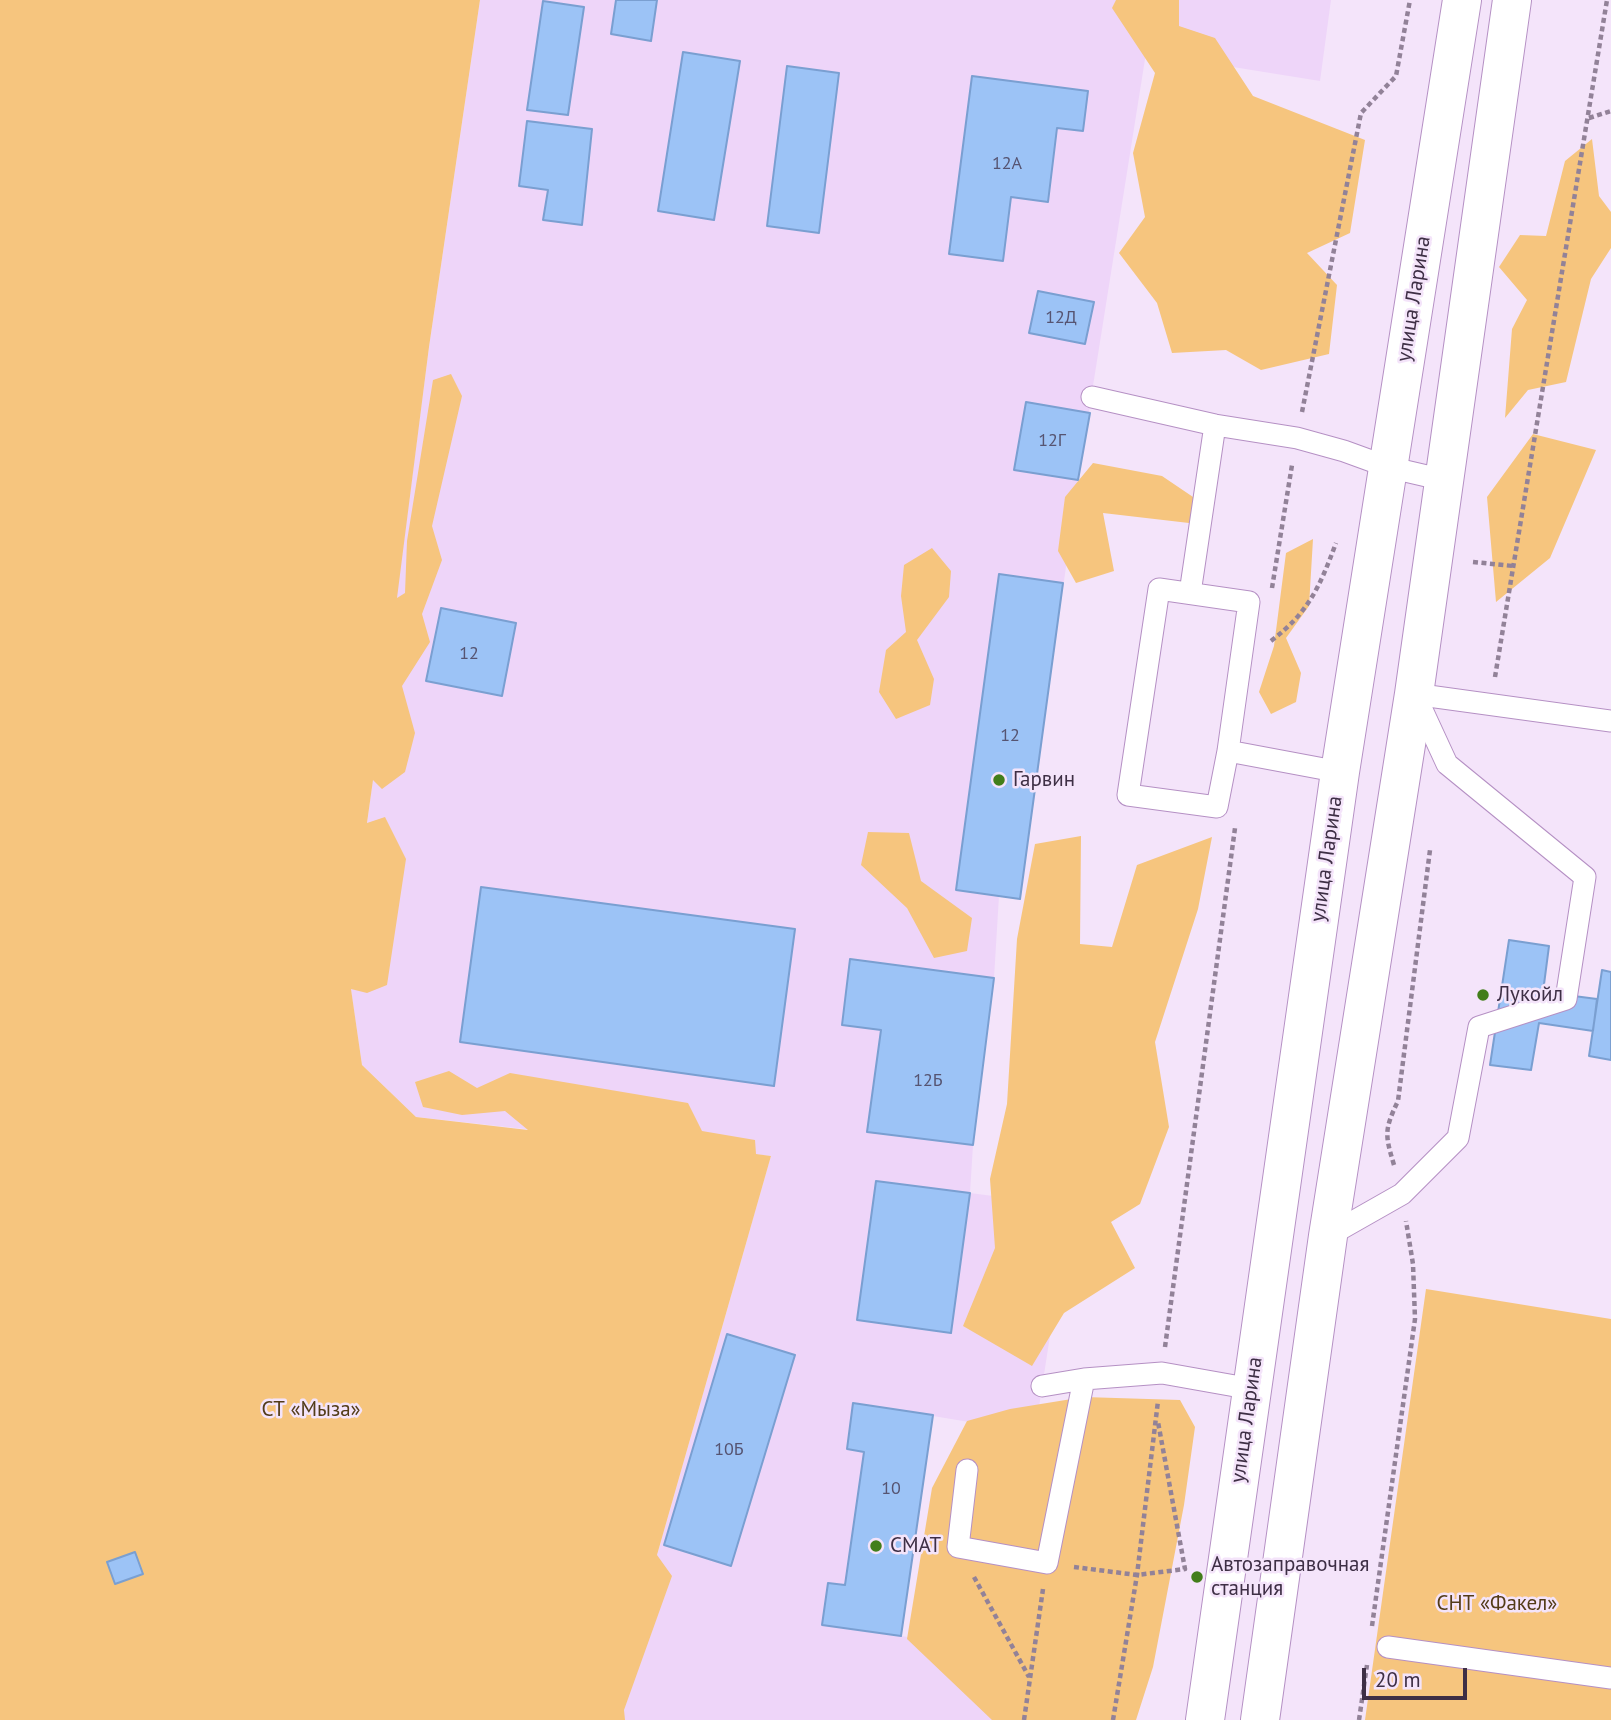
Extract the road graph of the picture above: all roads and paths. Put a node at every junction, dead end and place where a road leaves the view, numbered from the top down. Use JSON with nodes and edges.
{"nodes":[{"id":1,"x":1410,"y":0,"type":"edge"},
{"id":2,"x":1462,"y":0,"type":"edge"},
{"id":3,"x":1512,"y":0,"type":"edge"},
{"id":4,"x":1606,"y":0,"type":"edge"},
{"id":5,"x":1611,"y":111,"type":"edge"},
{"id":6,"x":1589,"y":117,"type":"junction"},
{"id":7,"x":1092,"y":397,"type":"dead end"},
{"id":8,"x":1215,"y":425,"type":"junction"},
{"id":9,"x":1297,"y":438,"type":"junction"},
{"id":10,"x":1388,"y":467,"type":"junction"},
{"id":11,"x":1444,"y":480,"type":"junction"},
{"id":12,"x":1336,"y":543,"type":"dead end"},
{"id":13,"x":1473,"y":562,"type":"dead end"},
{"id":14,"x":1513,"y":566,"type":"junction"},
{"id":15,"x":1190,"y":593,"type":"junction"},
{"id":16,"x":1271,"y":595,"type":"dead end"},
{"id":17,"x":1262,"y":648,"type":"dead end"},
{"id":18,"x":1415,"y":694,"type":"junction"},
{"id":19,"x":1491,"y":706,"type":"junction"},
{"id":20,"x":1611,"y":721,"type":"edge"},
{"id":21,"x":1228,"y":751,"type":"junction"},
{"id":22,"x":1340,"y":772,"type":"junction"},
{"id":23,"x":1236,"y":823,"type":"dead end"},
{"id":24,"x":1431,"y":843,"type":"dead end"},
{"id":25,"x":1402,"y":1194,"type":"junction"},
{"id":26,"x":1328,"y":1236,"type":"junction"},
{"id":27,"x":1162,"y":1373,"type":"junction"},
{"id":28,"x":1084,"y":1379,"type":"junction"},
{"id":29,"x":1042,"y":1385,"type":"dead end"},
{"id":30,"x":1252,"y":1389,"type":"junction"},
{"id":31,"x":1157,"y":1415,"type":"junction"},
{"id":32,"x":967,"y":1470,"type":"dead end"},
{"id":33,"x":958,"y":1547,"type":"junction"},
{"id":34,"x":1047,"y":1563,"type":"junction"},
{"id":35,"x":1137,"y":1575,"type":"junction"},
{"id":36,"x":1379,"y":1642,"type":"joint"},
{"id":37,"x":1367,"y":1665,"type":"dead end"},
{"id":38,"x":1030,"y":1678,"type":"junction"},
{"id":39,"x":1611,"y":1678,"type":"edge"},
{"id":40,"x":1024,"y":1720,"type":"edge"},
{"id":41,"x":1113,"y":1720,"type":"edge"},
{"id":42,"x":1205,"y":1720,"type":"edge"},
{"id":43,"x":1260,"y":1720,"type":"edge"},
{"id":44,"x":1359,"y":1720,"type":"edge"}],
"edges":[{"from":1,"to":9,"type":"path"},
{"from":2,"to":10,"type":"main road","name":"улица Ларина"},
{"from":3,"to":11,"type":"main road"},
{"from":4,"to":6,"type":"path"},
{"from":5,"to":6,"type":"path"},
{"from":6,"to":14,"type":"path"},
{"from":7,"to":8,"type":"lane"},
{"from":8,"to":9,"type":"lane"},
{"from":8,"to":15,"type":"lane"},
{"from":9,"to":10,"type":"lane"},
{"from":9,"to":16,"type":"path"},
{"from":10,"to":11,"type":"lane"},
{"from":10,"to":22,"type":"main road","name":"улица Ларина"},
{"from":11,"to":18,"type":"main road"},
{"from":12,"to":17,"type":"path"},
{"from":13,"to":14,"type":"path"},
{"from":14,"to":19,"type":"path"},
{"from":15,"to":21,"type":"lane"},
{"from":15,"to":21,"type":"lane"},
{"from":18,"to":19,"type":"lane"},
{"from":18,"to":25,"type":"lane"},
{"from":18,"to":26,"type":"main road"},
{"from":19,"to":20,"type":"lane"},
{"from":21,"to":22,"type":"lane"},
{"from":22,"to":30,"type":"main road","name":"улица Ларина"},
{"from":23,"to":27,"type":"path"},
{"from":24,"to":25,"type":"path"},
{"from":25,"to":26,"type":"lane"},
{"from":25,"to":36,"type":"path"},
{"from":26,"to":43,"type":"main road"},
{"from":27,"to":28,"type":"lane"},
{"from":27,"to":30,"type":"lane"},
{"from":27,"to":31,"type":"path"},
{"from":28,"to":29,"type":"lane"},
{"from":28,"to":34,"type":"lane"},
{"from":30,"to":42,"type":"main road","name":"улица Ларина"},
{"from":31,"to":35,"type":"path"},
{"from":31,"to":35,"type":"path"},
{"from":32,"to":33,"type":"lane"},
{"from":33,"to":34,"type":"lane"},
{"from":33,"to":38,"type":"path"},
{"from":34,"to":35,"type":"path"},
{"from":34,"to":38,"type":"path"},
{"from":35,"to":41,"type":"path"},
{"from":36,"to":39,"type":"lane"},
{"from":37,"to":44,"type":"path"},
{"from":38,"to":40,"type":"path"}]}
